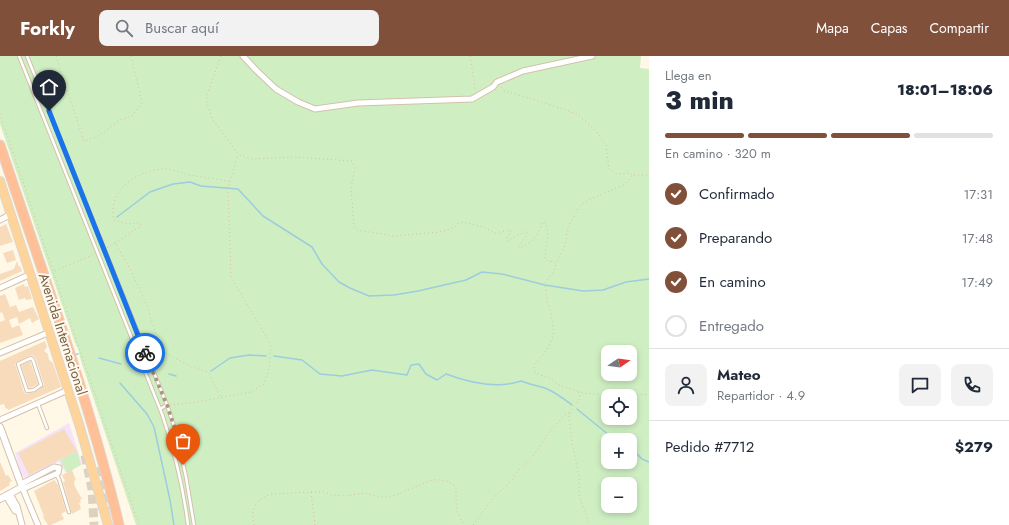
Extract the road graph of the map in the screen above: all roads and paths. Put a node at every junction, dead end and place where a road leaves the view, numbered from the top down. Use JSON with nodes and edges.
{"nodes":[{"id":1,"x":19,"y":56,"type":"edge"},
{"id":2,"x":27,"y":56,"type":"edge"},
{"id":3,"x":56,"y":56,"type":"edge"},
{"id":4,"x":131,"y":56,"type":"edge"},
{"id":5,"x":221,"y":56,"type":"edge"},
{"id":6,"x":243,"y":56,"type":"edge"},
{"id":7,"x":470,"y":56,"type":"edge"},
{"id":8,"x":592,"y":56,"type":"edge"},
{"id":9,"x":497,"y":82,"type":"junction"},
{"id":10,"x":478,"y":96,"type":"junction"},
{"id":11,"x":0,"y":114,"type":"edge"},
{"id":12,"x":0,"y":146,"type":"edge"},
{"id":13,"x":239,"y":155,"type":"junction"},
{"id":14,"x":649,"y":174,"type":"edge"},
{"id":15,"x":633,"y":175,"type":"junction"},
{"id":16,"x":0,"y":181,"type":"edge"},
{"id":17,"x":230,"y":181,"type":"junction"},
{"id":18,"x":11,"y":214,"type":"junction"},
{"id":19,"x":0,"y":220,"type":"edge"},
{"id":20,"x":115,"y":243,"type":"junction"},
{"id":21,"x":104,"y":250,"type":"junction"},
{"id":22,"x":98,"y":253,"type":"junction"},
{"id":23,"x":556,"y":264,"type":"junction"},
{"id":24,"x":53,"y":271,"type":"junction"},
{"id":25,"x":31,"y":274,"type":"junction"},
{"id":26,"x":0,"y":288,"type":"edge"},
{"id":27,"x":50,"y":332,"type":"junction"},
{"id":28,"x":0,"y":353,"type":"edge"},
{"id":29,"x":68,"y":390,"type":"junction"},
{"id":30,"x":34,"y":391,"type":"joint"},
{"id":31,"x":578,"y":391,"type":"junction"},
{"id":32,"x":649,"y":395,"type":"edge"},
{"id":33,"x":221,"y":397,"type":"junction"},
{"id":34,"x":38,"y":401,"type":"junction"},
{"id":35,"x":167,"y":405,"type":"junction"},
{"id":36,"x":160,"y":409,"type":"junction"},
{"id":37,"x":570,"y":413,"type":"junction"},
{"id":38,"x":0,"y":420,"type":"edge"},
{"id":39,"x":0,"y":427,"type":"edge"},
{"id":40,"x":48,"y":428,"type":"dead end"},
{"id":41,"x":56,"y":474,"type":"joint"},
{"id":42,"x":22,"y":487,"type":"junction"},
{"id":43,"x":311,"y":492,"type":"junction"},
{"id":44,"x":5,"y":496,"type":"edge"},
{"id":45,"x":69,"y":512,"type":"dead end"},
{"id":46,"x":22,"y":525,"type":"edge"},
{"id":47,"x":38,"y":525,"type":"edge"},
{"id":48,"x":108,"y":525,"type":"edge"},
{"id":49,"x":119,"y":525,"type":"edge"},
{"id":50,"x":139,"y":525,"type":"edge"},
{"id":51,"x":188,"y":525,"type":"edge"},
{"id":52,"x":194,"y":525,"type":"edge"},
{"id":53,"x":254,"y":525,"type":"edge"},
{"id":54,"x":315,"y":525,"type":"edge"},
{"id":55,"x":465,"y":525,"type":"edge"},
{"id":56,"x":473,"y":525,"type":"edge"},
{"id":57,"x":589,"y":525,"type":"edge"}],
"edges":[{"from":1,"to":22,"type":"lane"},
{"from":2,"to":21,"type":"lane"},
{"from":3,"to":4,"type":"path"},
{"from":5,"to":13,"type":"path"},
{"from":6,"to":10,"type":"street"},
{"from":7,"to":10,"type":"path"},
{"from":8,"to":9,"type":"street"},
{"from":9,"to":10,"type":"street"},
{"from":9,"to":15,"type":"path"},
{"from":11,"to":24,"type":"path"},
{"from":12,"to":49,"type":"highway","name":"Avenida Internacional"},
{"from":13,"to":17,"type":"path"},
{"from":13,"to":23,"type":"path"},
{"from":14,"to":15,"type":"path"},
{"from":15,"to":23,"type":"path"},
{"from":16,"to":18,"type":"highway","name":"Avenida Internacional"},
{"from":17,"to":20,"type":"path"},
{"from":17,"to":33,"type":"path"},
{"from":18,"to":19,"type":"street"},
{"from":18,"to":25,"type":"highway","name":"Avenida Internacional"},
{"from":20,"to":21,"type":"path"},
{"from":20,"to":33,"type":"path"},
{"from":21,"to":35,"type":"lane"},
{"from":22,"to":24,"type":"path"},
{"from":22,"to":36,"type":"lane"},
{"from":23,"to":31,"type":"path"},
{"from":24,"to":50,"type":"path"},
{"from":25,"to":26,"type":"street"},
{"from":25,"to":27,"type":"highway","name":"Avenida Internacional"},
{"from":27,"to":28,"type":"street"},
{"from":27,"to":29,"type":"highway","name":"Avenida Internacional"},
{"from":29,"to":34,"type":"street"},
{"from":29,"to":48,"type":"highway","name":"Avenida Internacional"},
{"from":30,"to":30,"type":"lane"},
{"from":31,"to":32,"type":"path"},
{"from":31,"to":37,"type":"path"},
{"from":33,"to":35,"type":"path"},
{"from":34,"to":38,"type":"street"},
{"from":34,"to":40,"type":"lane"},
{"from":35,"to":36,"type":"lane"},
{"from":35,"to":52,"type":"lane"},
{"from":36,"to":51,"type":"lane"},
{"from":37,"to":56,"type":"path"},
{"from":37,"to":57,"type":"path"},
{"from":39,"to":42,"type":"street"},
{"from":41,"to":42,"type":"street"},
{"from":41,"to":45,"type":"lane"},
{"from":42,"to":44,"type":"street"},
{"from":42,"to":47,"type":"street"},
{"from":43,"to":53,"type":"path"},
{"from":43,"to":54,"type":"path"},
{"from":43,"to":55,"type":"path"},
{"from":44,"to":46,"type":"street"}]}
